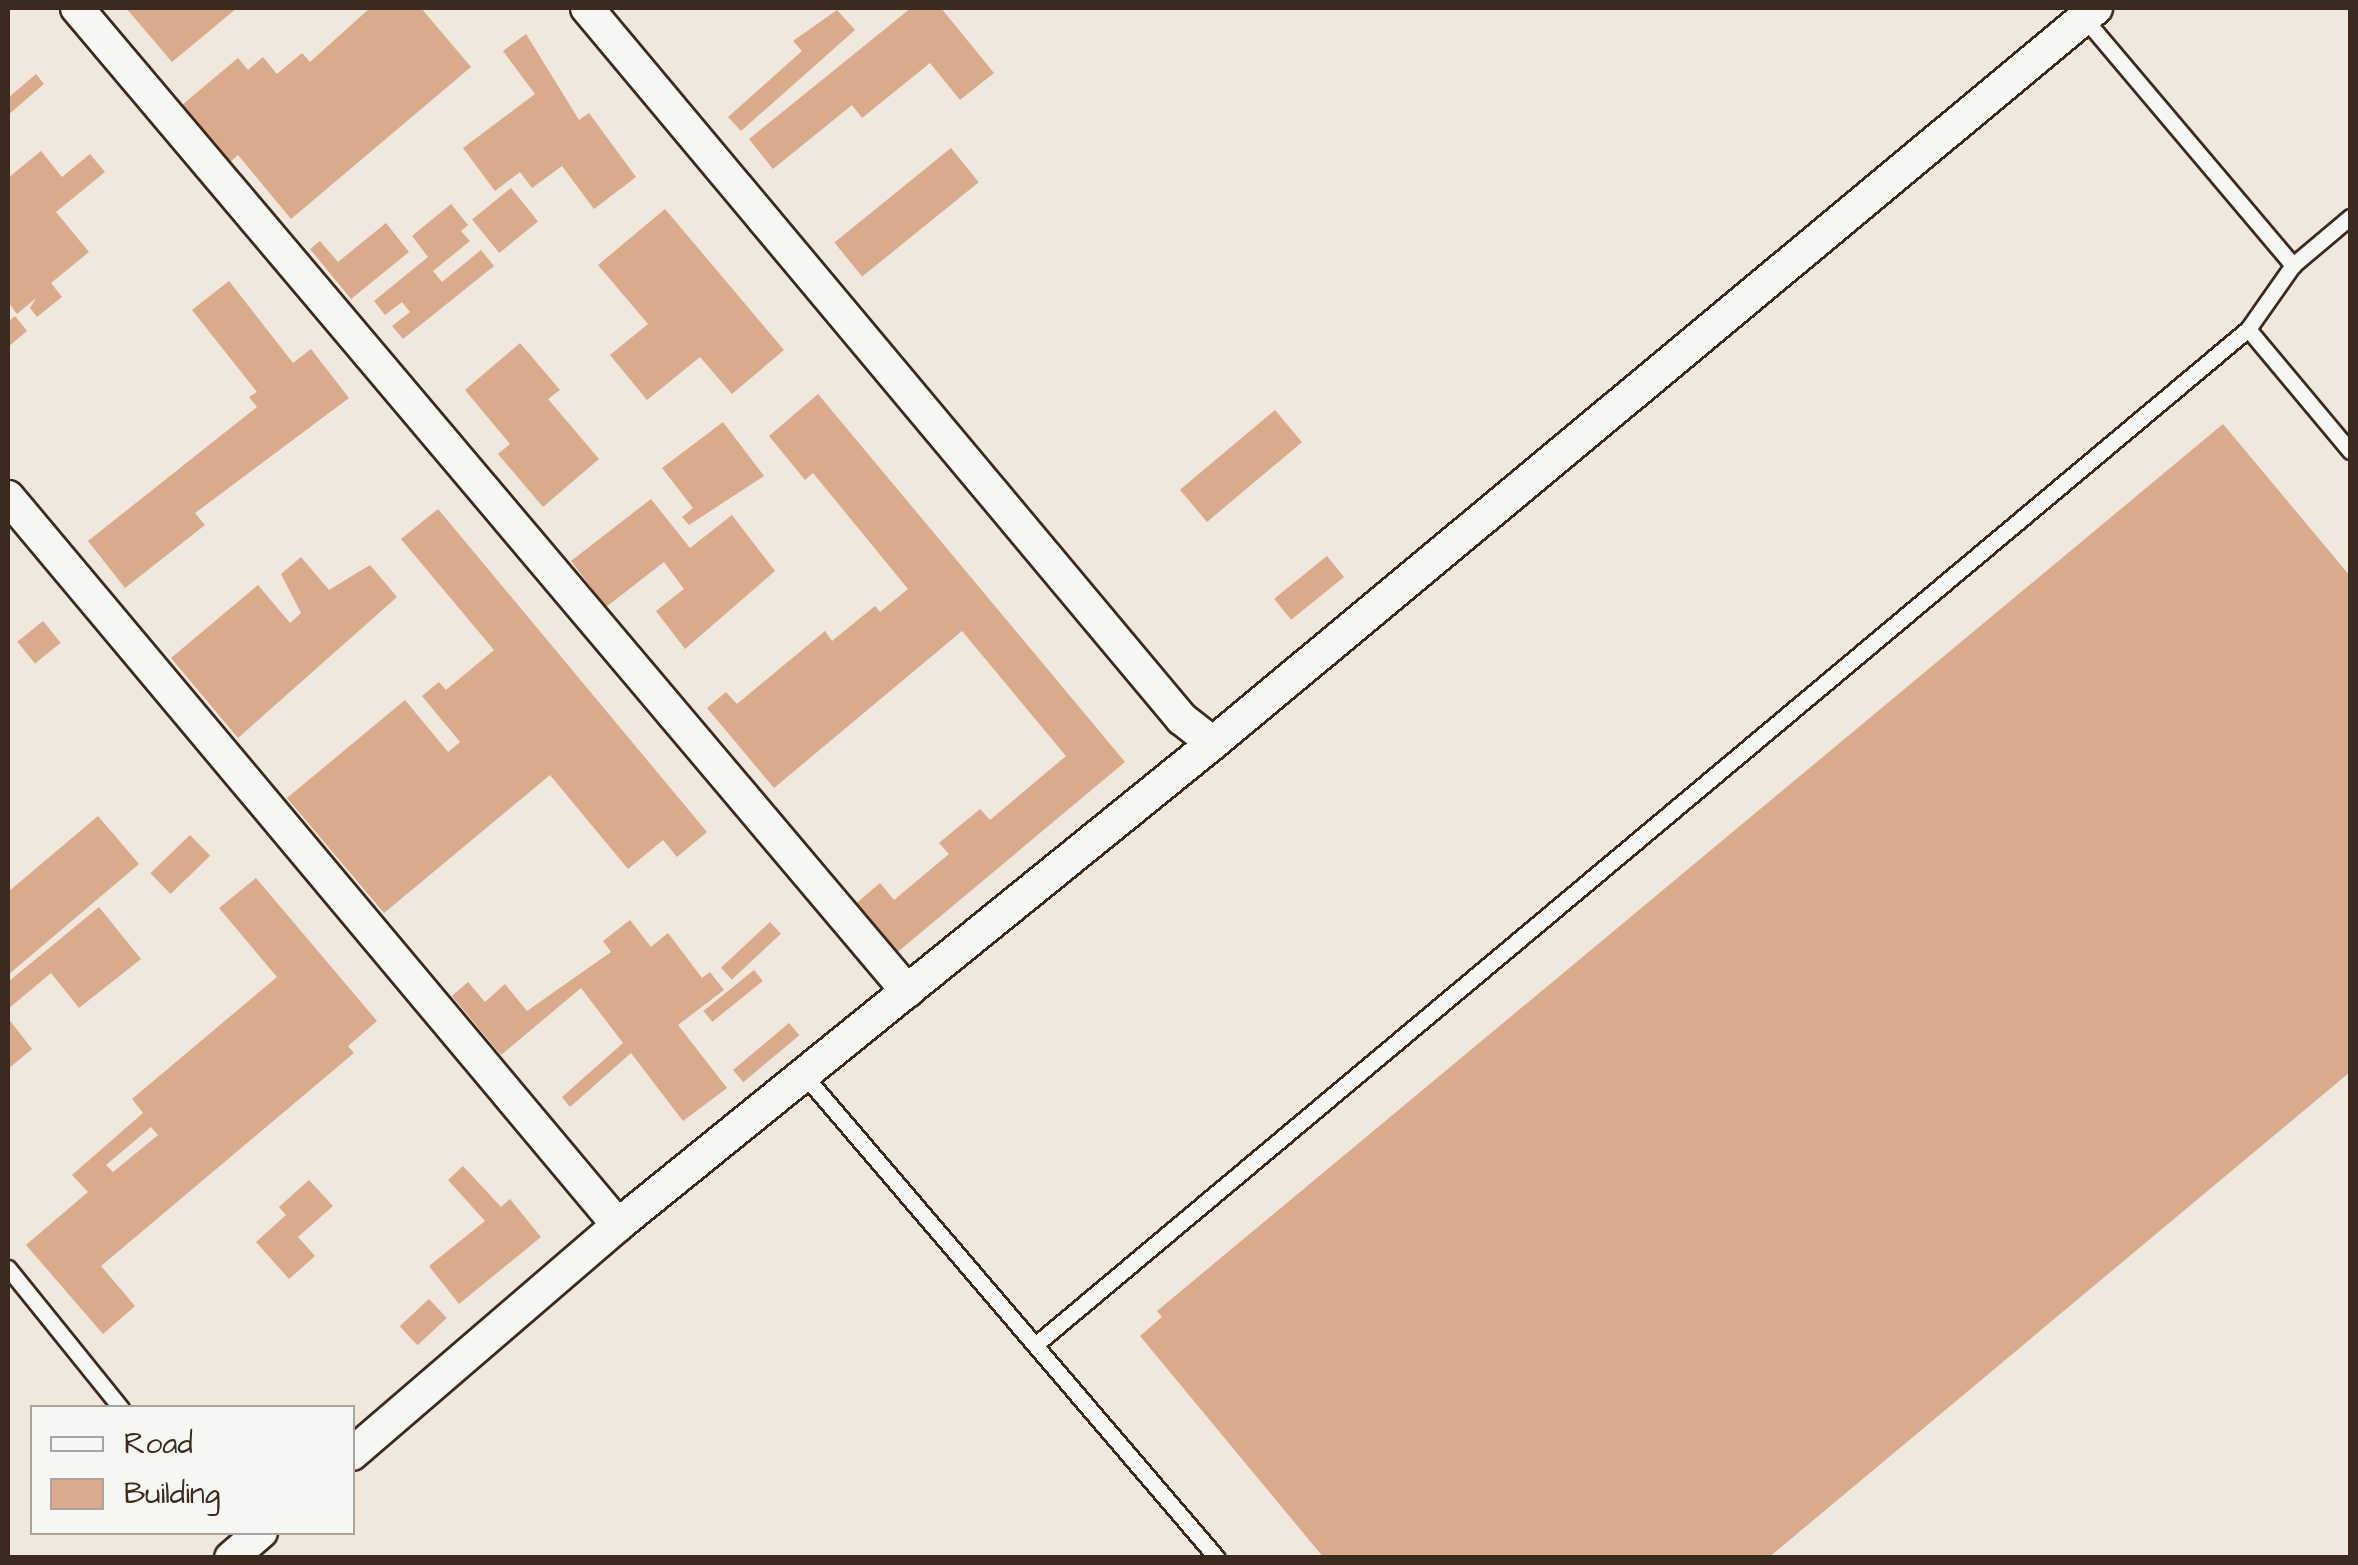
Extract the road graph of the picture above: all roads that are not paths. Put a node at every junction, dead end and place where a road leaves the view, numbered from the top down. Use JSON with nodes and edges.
{"nodes":[{"id":1,"x":76,"y":8,"type":"edge"},
{"id":2,"x":587,"y":8,"type":"edge"},
{"id":3,"x":2085,"y":11,"type":"edge"},
{"id":4,"x":2350,"y":217,"type":"edge"},
{"id":5,"x":2293,"y":265,"type":"junction"},
{"id":6,"x":2248,"y":329,"type":"junction"},
{"id":7,"x":2350,"y":451,"type":"edge"},
{"id":8,"x":8,"y":497,"type":"edge"},
{"id":9,"x":1213,"y":743,"type":"junction"},
{"id":10,"x":907,"y":991,"type":"junction"},
{"id":11,"x":804,"y":1074,"type":"junction"},
{"id":12,"x":618,"y":1225,"type":"junction"},
{"id":13,"x":8,"y":1268,"type":"edge"},
{"id":14,"x":1036,"y":1345,"type":"junction"},
{"id":15,"x":119,"y":1405,"type":"edge"},
{"id":16,"x":355,"y":1451,"type":"edge"},
{"id":17,"x":1217,"y":1558,"type":"edge"}],
"edges":[{"from":1,"to":10,"type":"street"},
{"from":2,"to":9,"type":"street"},
{"from":3,"to":5,"type":"lane"},
{"from":3,"to":9,"type":"street"},
{"from":4,"to":5,"type":"lane"},
{"from":5,"to":6,"type":"lane"},
{"from":6,"to":7,"type":"lane"},
{"from":6,"to":14,"type":"lane"},
{"from":8,"to":12,"type":"street"},
{"from":9,"to":10,"type":"street"},
{"from":10,"to":11,"type":"street"},
{"from":11,"to":12,"type":"street"},
{"from":11,"to":14,"type":"lane"},
{"from":12,"to":16,"type":"street"},
{"from":13,"to":15,"type":"lane"},
{"from":14,"to":17,"type":"lane"}]}
